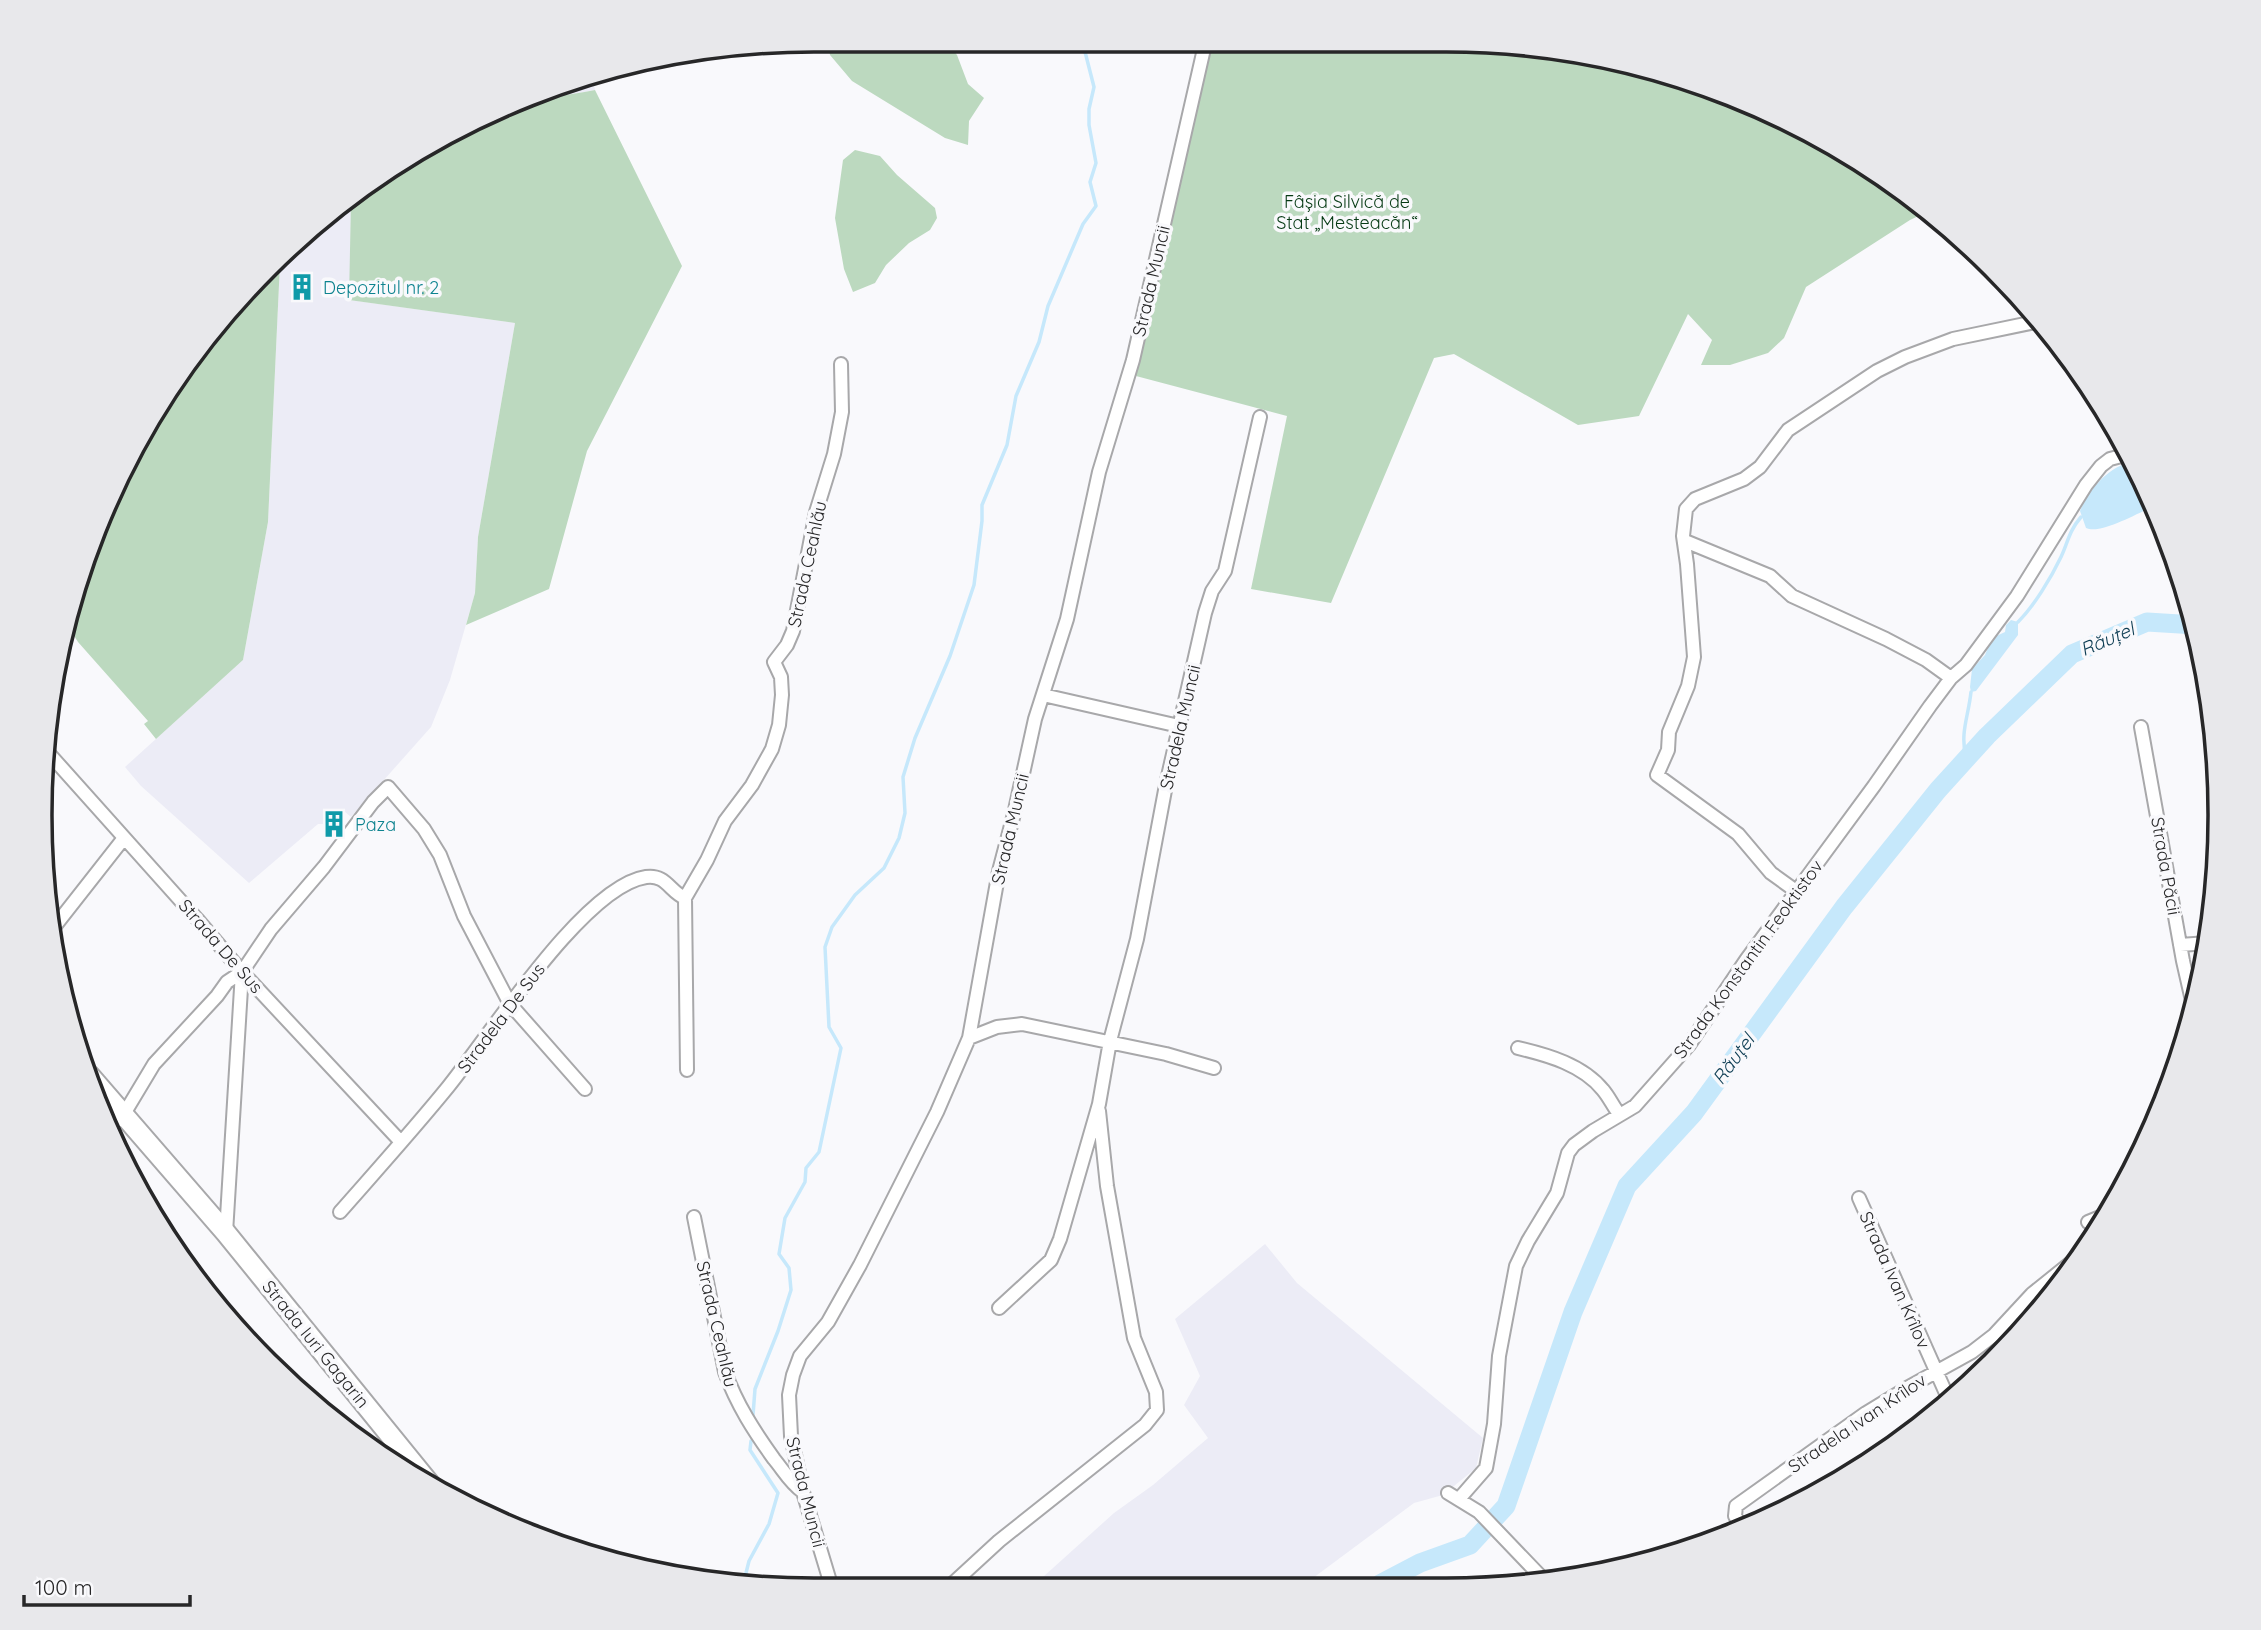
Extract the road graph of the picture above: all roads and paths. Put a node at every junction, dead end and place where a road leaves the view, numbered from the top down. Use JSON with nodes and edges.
{"nodes":[{"id":1,"x":1203,"y":52,"type":"edge"},
{"id":2,"x":2028,"y":323,"type":"edge"},
{"id":3,"x":841,"y":364,"type":"dead end"},
{"id":4,"x":1260,"y":417,"type":"dead end"},
{"id":5,"x":2118,"y":456,"type":"edge"},
{"id":6,"x":1685,"y":541,"type":"junction"},
{"id":7,"x":1951,"y":678,"type":"junction"},
{"id":8,"x":1043,"y":695,"type":"junction"},
{"id":9,"x":1179,"y":726,"type":"junction"},
{"id":10,"x":2141,"y":727,"type":"dead end"},
{"id":11,"x":55,"y":760,"type":"edge"},
{"id":12,"x":124,"y":838,"type":"junction"},
{"id":13,"x":1796,"y":891,"type":"junction"},
{"id":14,"x":685,"y":898,"type":"junction"},
{"id":15,"x":60,"y":920,"type":"edge"},
{"id":16,"x":2197,"y":944,"type":"edge"},
{"id":17,"x":2180,"y":945,"type":"junction"},
{"id":18,"x":242,"y":972,"type":"junction"},
{"id":19,"x":2189,"y":986,"type":"edge"},
{"id":20,"x":510,"y":1004,"type":"junction"},
{"id":21,"x":970,"y":1038,"type":"junction"},
{"id":22,"x":1110,"y":1041,"type":"junction"},
{"id":23,"x":1518,"y":1048,"type":"dead end"},
{"id":24,"x":1214,"y":1068,"type":"dead end"},
{"id":25,"x":687,"y":1070,"type":"dead end"},
{"id":26,"x":585,"y":1089,"type":"dead end"},
{"id":27,"x":106,"y":1094,"type":"edge"},
{"id":28,"x":1099,"y":1104,"type":"junction"},
{"id":29,"x":124,"y":1114,"type":"junction"},
{"id":30,"x":1619,"y":1114,"type":"junction"},
{"id":31,"x":117,"y":1121,"type":"edge"},
{"id":32,"x":401,"y":1142,"type":"junction"},
{"id":33,"x":1859,"y":1198,"type":"dead end"},
{"id":34,"x":340,"y":1212,"type":"dead end"},
{"id":35,"x":694,"y":1217,"type":"dead end"},
{"id":36,"x":2091,"y":1221,"type":"edge"},
{"id":37,"x":2088,"y":1222,"type":"dead end"},
{"id":38,"x":226,"y":1233,"type":"junction"},
{"id":39,"x":2051,"y":1278,"type":"edge"},
{"id":40,"x":999,"y":1308,"type":"dead end"},
{"id":41,"x":1936,"y":1371,"type":"junction"},
{"id":42,"x":1945,"y":1391,"type":"edge"},
{"id":43,"x":410,"y":1460,"type":"edge"},
{"id":44,"x":803,"y":1492,"type":"junction"},
{"id":45,"x":1738,"y":1519,"type":"edge"},
{"id":46,"x":1536,"y":1572,"type":"edge"},
{"id":47,"x":829,"y":1578,"type":"edge"},
{"id":48,"x":959,"y":1578,"type":"edge"}],
"edges":[{"from":1,"to":8,"type":"street","name":"Strada Muncii"},
{"from":2,"to":6,"type":"street"},
{"from":3,"to":14,"type":"street","name":"Strada Ceahlău"},
{"from":4,"to":9,"type":"street","name":"Stradela Muncii"},
{"from":5,"to":7,"type":"street","name":"Strada Konstantin Feoktistov"},
{"from":6,"to":7,"type":"street"},
{"from":6,"to":13,"type":"street"},
{"from":7,"to":13,"type":"street","name":"Strada Konstantin Feoktistov"},
{"from":8,"to":9,"type":"street"},
{"from":8,"to":21,"type":"street","name":"Strada Muncii"},
{"from":9,"to":22,"type":"street","name":"Stradela Muncii"},
{"from":10,"to":17,"type":"street","name":"Strada Păcii"},
{"from":11,"to":12,"type":"street","name":"Strada De Sus"},
{"from":12,"to":15,"type":"street"},
{"from":12,"to":18,"type":"street","name":"Strada De Sus"},
{"from":13,"to":30,"type":"street","name":"Strada Konstantin Feoktistov"},
{"from":14,"to":20,"type":"street","name":"Stradela De Sus"},
{"from":14,"to":25,"type":"street"},
{"from":16,"to":17,"type":"street"},
{"from":17,"to":19,"type":"street","name":"Strada Păcii"},
{"from":18,"to":20,"type":"street"},
{"from":18,"to":29,"type":"street"},
{"from":18,"to":32,"type":"street","name":"Strada De Sus"},
{"from":18,"to":38,"type":"street"},
{"from":20,"to":26,"type":"street"},
{"from":20,"to":32,"type":"street","name":"Stradela De Sus"},
{"from":21,"to":22,"type":"street"},
{"from":21,"to":44,"type":"street","name":"Strada Muncii"},
{"from":22,"to":24,"type":"street"},
{"from":22,"to":28,"type":"street","name":"Stradela Muncii"},
{"from":23,"to":30,"type":"street"},
{"from":27,"to":29,"type":"main road","name":"Strada Iuri Gagarin"},
{"from":28,"to":40,"type":"street","name":"Stradela Muncii"},
{"from":28,"to":48,"type":"street"},
{"from":29,"to":31,"type":"street"},
{"from":29,"to":38,"type":"main road","name":"Strada Iuri Gagarin"},
{"from":30,"to":46,"type":"street","name":"Strada Konstantin Feoktistov"},
{"from":32,"to":34,"type":"street","name":"Stradela De Sus"},
{"from":33,"to":41,"type":"street","name":"Strada Ivan Krîlov"},
{"from":35,"to":44,"type":"street","name":"Strada Ceahlău"},
{"from":36,"to":37,"type":"street"},
{"from":38,"to":43,"type":"main road","name":"Strada Iuri Gagarin"},
{"from":39,"to":41,"type":"street","name":"Stradela Ivan Krîlov"},
{"from":41,"to":42,"type":"street","name":"Strada Ivan Krîlov"},
{"from":41,"to":45,"type":"street","name":"Stradela Ivan Krîlov"},
{"from":44,"to":47,"type":"street","name":"Strada Muncii"}]}
